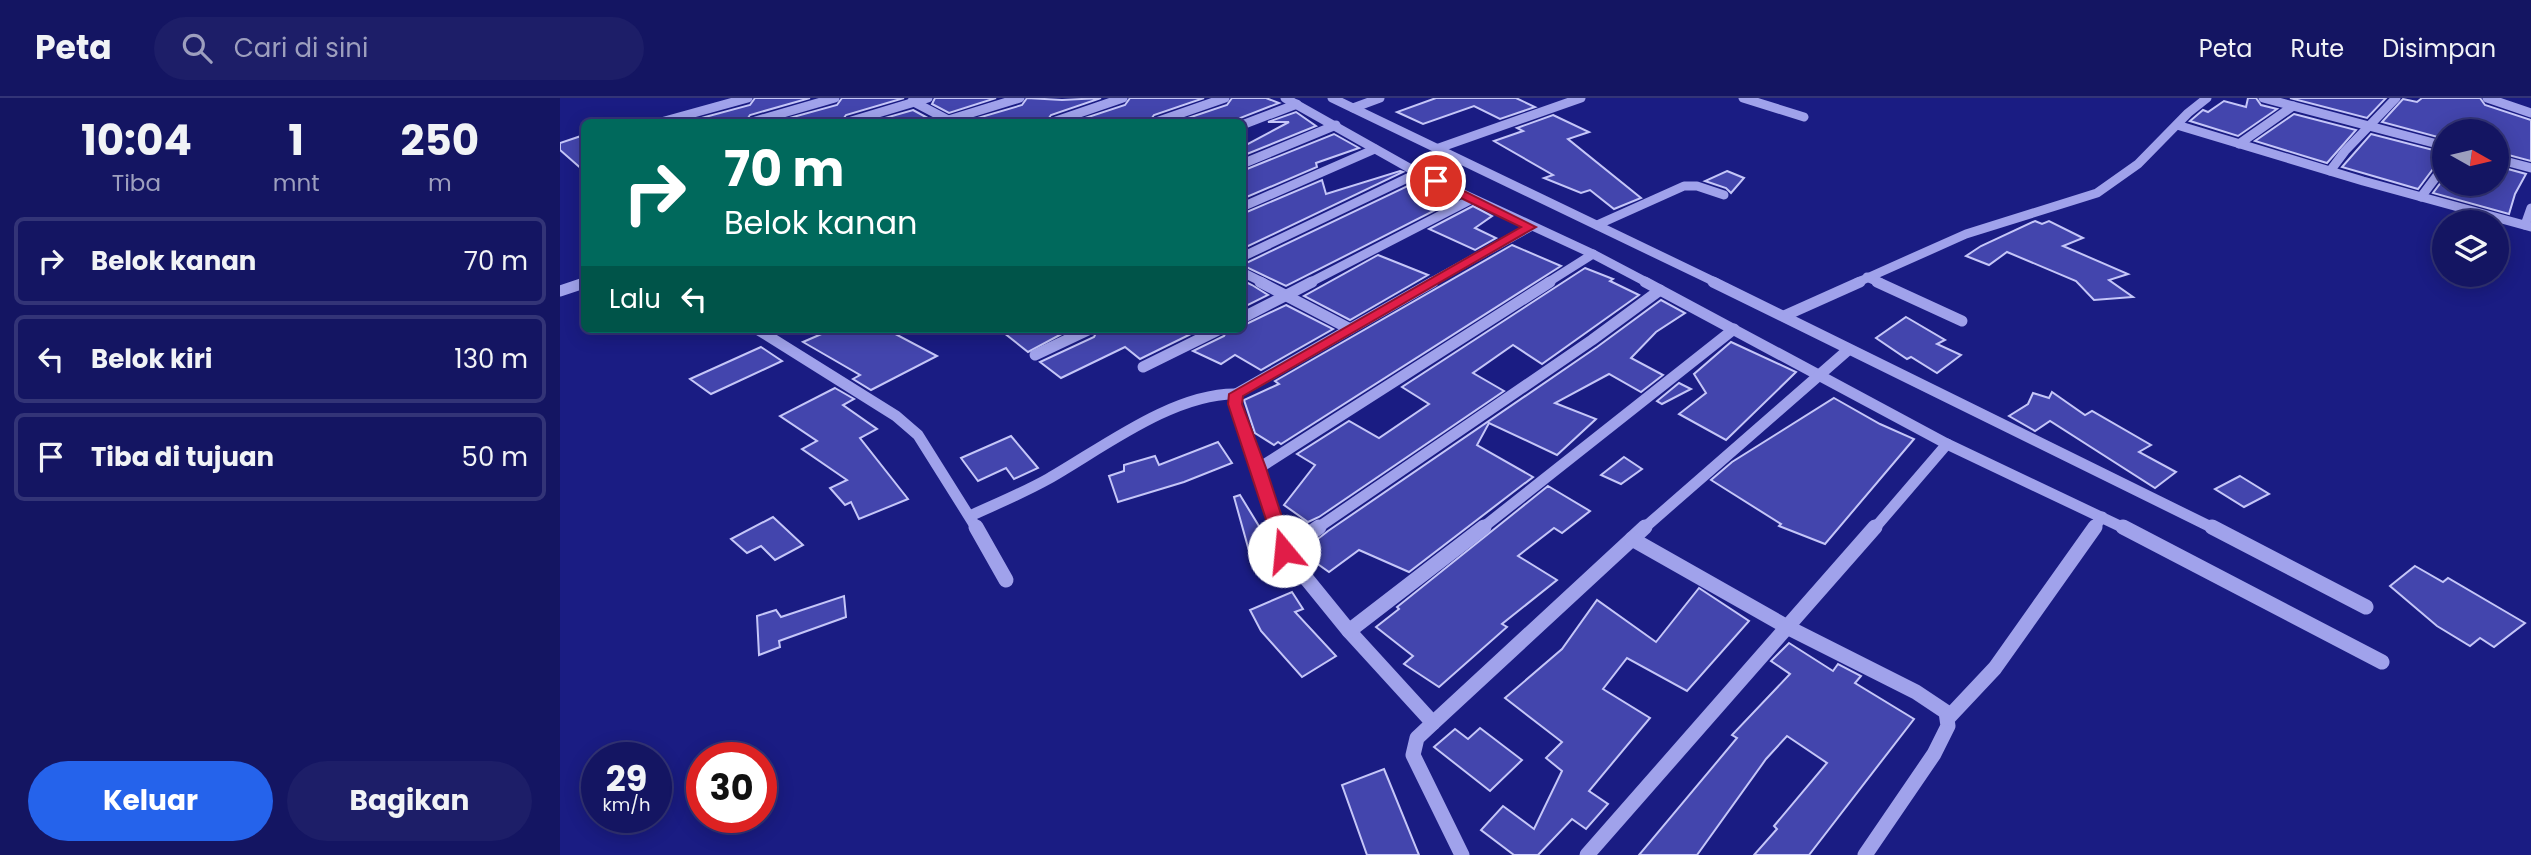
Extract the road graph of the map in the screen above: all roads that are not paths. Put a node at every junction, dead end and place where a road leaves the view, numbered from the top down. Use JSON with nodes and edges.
{"nodes":[{"id":1,"x":748,"y":98,"type":"edge"},
{"id":2,"x":835,"y":98,"type":"edge"},
{"id":3,"x":905,"y":98,"type":"edge"},
{"id":4,"x":928,"y":98,"type":"edge"},
{"id":5,"x":1020,"y":98,"type":"edge"},
{"id":6,"x":1123,"y":98,"type":"edge"},
{"id":7,"x":1225,"y":98,"type":"edge"},
{"id":8,"x":1285,"y":98,"type":"edge"},
{"id":9,"x":1332,"y":98,"type":"edge"},
{"id":10,"x":1380,"y":98,"type":"edge"},
{"id":11,"x":1581,"y":98,"type":"edge"},
{"id":12,"x":1743,"y":98,"type":"edge"},
{"id":13,"x":2207,"y":98,"type":"edge"},
{"id":14,"x":2263,"y":98,"type":"edge"},
{"id":15,"x":2278,"y":98,"type":"edge"},
{"id":16,"x":2396,"y":98,"type":"edge"},
{"id":17,"x":2487,"y":98,"type":"edge"},
{"id":18,"x":914,"y":102,"type":"junction"},
{"id":19,"x":2298,"y":102,"type":"edge"},
{"id":20,"x":1297,"y":104,"type":"junction"},
{"id":21,"x":1353,"y":108,"type":"junction"},
{"id":22,"x":2531,"y":113,"type":"edge"},
{"id":23,"x":1804,"y":117,"type":"dead end"},
{"id":24,"x":672,"y":119,"type":"edge"},
{"id":25,"x":762,"y":119,"type":"edge"},
{"id":26,"x":858,"y":119,"type":"edge"},
{"id":27,"x":943,"y":119,"type":"edge"},
{"id":28,"x":957,"y":119,"type":"edge"},
{"id":29,"x":1062,"y":119,"type":"edge"},
{"id":30,"x":1165,"y":119,"type":"edge"},
{"id":31,"x":1246,"y":123,"type":"edge"},
{"id":32,"x":1336,"y":125,"type":"junction"},
{"id":33,"x":2177,"y":125,"type":"junction"},
{"id":34,"x":2372,"y":125,"type":"junction"},
{"id":35,"x":2432,"y":140,"type":"edge"},
{"id":36,"x":2239,"y":144,"type":"junction"},
{"id":37,"x":1375,"y":149,"type":"junction"},
{"id":38,"x":1436,"y":149,"type":"junction"},
{"id":39,"x":2510,"y":160,"type":"edge"},
{"id":40,"x":1246,"y":162,"type":"edge"},
{"id":41,"x":2531,"y":166,"type":"edge"},
{"id":42,"x":2330,"y":171,"type":"junction"},
{"id":43,"x":1418,"y":173,"type":"junction"},
{"id":44,"x":2432,"y":182,"type":"edge"},
{"id":45,"x":1724,"y":195,"type":"dead end"},
{"id":46,"x":2421,"y":197,"type":"junction"},
{"id":47,"x":1472,"y":199,"type":"junction"},
{"id":48,"x":2069,"y":203,"type":"joint"},
{"id":49,"x":1246,"y":205,"type":"edge"},
{"id":50,"x":2531,"y":208,"type":"edge"},
{"id":51,"x":1597,"y":225,"type":"junction"},
{"id":52,"x":2528,"y":226,"type":"edge"},
{"id":53,"x":1530,"y":227,"type":"junction"},
{"id":54,"x":1593,"y":254,"type":"junction"},
{"id":55,"x":1246,"y":255,"type":"edge"},
{"id":56,"x":1246,"y":274,"type":"edge"},
{"id":57,"x":1867,"y":277,"type":"junction"},
{"id":58,"x":581,"y":284,"type":"edge"},
{"id":59,"x":1660,"y":290,"type":"junction"},
{"id":60,"x":560,"y":291,"type":"edge"},
{"id":61,"x":1288,"y":295,"type":"junction"},
{"id":62,"x":1246,"y":316,"type":"edge"},
{"id":63,"x":1784,"y":316,"type":"junction"},
{"id":64,"x":1962,"y":321,"type":"dead end"},
{"id":65,"x":1350,"y":329,"type":"junction"},
{"id":66,"x":1734,"y":329,"type":"junction"},
{"id":67,"x":763,"y":333,"type":"edge"},
{"id":68,"x":1082,"y":333,"type":"edge"},
{"id":69,"x":1212,"y":333,"type":"edge"},
{"id":70,"x":1846,"y":352,"type":"junction"},
{"id":71,"x":1035,"y":355,"type":"dead end"},
{"id":72,"x":1143,"y":367,"type":"dead end"},
{"id":73,"x":1821,"y":372,"type":"junction"},
{"id":74,"x":1236,"y":394,"type":"junction"},
{"id":75,"x":1947,"y":444,"type":"junction"},
{"id":76,"x":1259,"y":468,"type":"junction"},
{"id":77,"x":971,"y":516,"type":"junction"},
{"id":78,"x":2102,"y":517,"type":"junction"},
{"id":79,"x":1632,"y":539,"type":"junction"},
{"id":80,"x":1284,"y":551,"type":"junction"},
{"id":81,"x":1006,"y":580,"type":"dead end"},
{"id":82,"x":2366,"y":607,"type":"dead end"},
{"id":83,"x":1789,"y":628,"type":"junction"},
{"id":84,"x":1349,"y":631,"type":"junction"},
{"id":85,"x":2382,"y":662,"type":"dead end"},
{"id":86,"x":1948,"y":718,"type":"junction"},
{"id":87,"x":1433,"y":723,"type":"junction"},
{"id":88,"x":1462,"y":855,"type":"edge"},
{"id":89,"x":1587,"y":855,"type":"edge"},
{"id":90,"x":1865,"y":855,"type":"edge"}],
"edges":[{"from":1,"to":24,"type":"street"},
{"from":2,"to":25,"type":"street"},
{"from":3,"to":18,"type":"street"},
{"from":4,"to":18,"type":"street"},
{"from":5,"to":28,"type":"street"},
{"from":6,"to":29,"type":"street"},
{"from":7,"to":30,"type":"street"},
{"from":8,"to":20,"type":"street"},
{"from":9,"to":21,"type":"street"},
{"from":10,"to":21,"type":"street"},
{"from":11,"to":38,"type":"street"},
{"from":12,"to":23,"type":"street"},
{"from":13,"to":33,"type":"street"},
{"from":14,"to":19,"type":"street"},
{"from":15,"to":19,"type":"street"},
{"from":16,"to":34,"type":"street"},
{"from":17,"to":22,"type":"street"},
{"from":18,"to":26,"type":"street"},
{"from":18,"to":27,"type":"street"},
{"from":19,"to":34,"type":"street"},
{"from":19,"to":36,"type":"street"},
{"from":20,"to":31,"type":"street"},
{"from":20,"to":32,"type":"street"},
{"from":21,"to":38,"type":"street"},
{"from":32,"to":37,"type":"street"},
{"from":32,"to":40,"type":"street"},
{"from":33,"to":36,"type":"street"},
{"from":33,"to":48,"type":"street"},
{"from":34,"to":35,"type":"street"},
{"from":34,"to":42,"type":"street"},
{"from":36,"to":42,"type":"street"},
{"from":37,"to":43,"type":"street"},
{"from":37,"to":49,"type":"street"},
{"from":38,"to":51,"type":"street"},
{"from":39,"to":41,"type":"street"},
{"from":42,"to":46,"type":"street"},
{"from":43,"to":47,"type":"street"},
{"from":43,"to":55,"type":"street"},
{"from":44,"to":46,"type":"street"},
{"from":45,"to":51,"type":"street"},
{"from":46,"to":52,"type":"street"},
{"from":47,"to":53,"type":"street"},
{"from":47,"to":61,"type":"street"},
{"from":48,"to":57,"type":"street"},
{"from":50,"to":52,"type":"street"},
{"from":51,"to":63,"type":"street"},
{"from":53,"to":54,"type":"street"},
{"from":53,"to":65,"type":"street"},
{"from":54,"to":59,"type":"street"},
{"from":54,"to":76,"type":"street"},
{"from":56,"to":61,"type":"street"},
{"from":57,"to":63,"type":"street"},
{"from":57,"to":64,"type":"street"},
{"from":58,"to":60,"type":"street"},
{"from":59,"to":66,"type":"street"},
{"from":59,"to":80,"type":"street"},
{"from":61,"to":62,"type":"street"},
{"from":61,"to":65,"type":"street"},
{"from":63,"to":70,"type":"street"},
{"from":65,"to":74,"type":"street"},
{"from":66,"to":73,"type":"street"},
{"from":66,"to":84,"type":"street"},
{"from":67,"to":77,"type":"street"},
{"from":68,"to":71,"type":"street"},
{"from":69,"to":72,"type":"street"},
{"from":70,"to":73,"type":"street"},
{"from":70,"to":82,"type":"street"},
{"from":73,"to":75,"type":"street"},
{"from":73,"to":79,"type":"street"},
{"from":74,"to":76,"type":"street"},
{"from":74,"to":77,"type":"street"},
{"from":75,"to":78,"type":"street"},
{"from":75,"to":83,"type":"street"},
{"from":76,"to":80,"type":"street"},
{"from":77,"to":81,"type":"street"},
{"from":78,"to":85,"type":"street"},
{"from":78,"to":86,"type":"street"},
{"from":79,"to":83,"type":"street"},
{"from":79,"to":87,"type":"street"},
{"from":80,"to":84,"type":"street"},
{"from":83,"to":86,"type":"street"},
{"from":83,"to":89,"type":"street"},
{"from":84,"to":87,"type":"street"},
{"from":86,"to":90,"type":"street"},
{"from":87,"to":88,"type":"street"}]}
